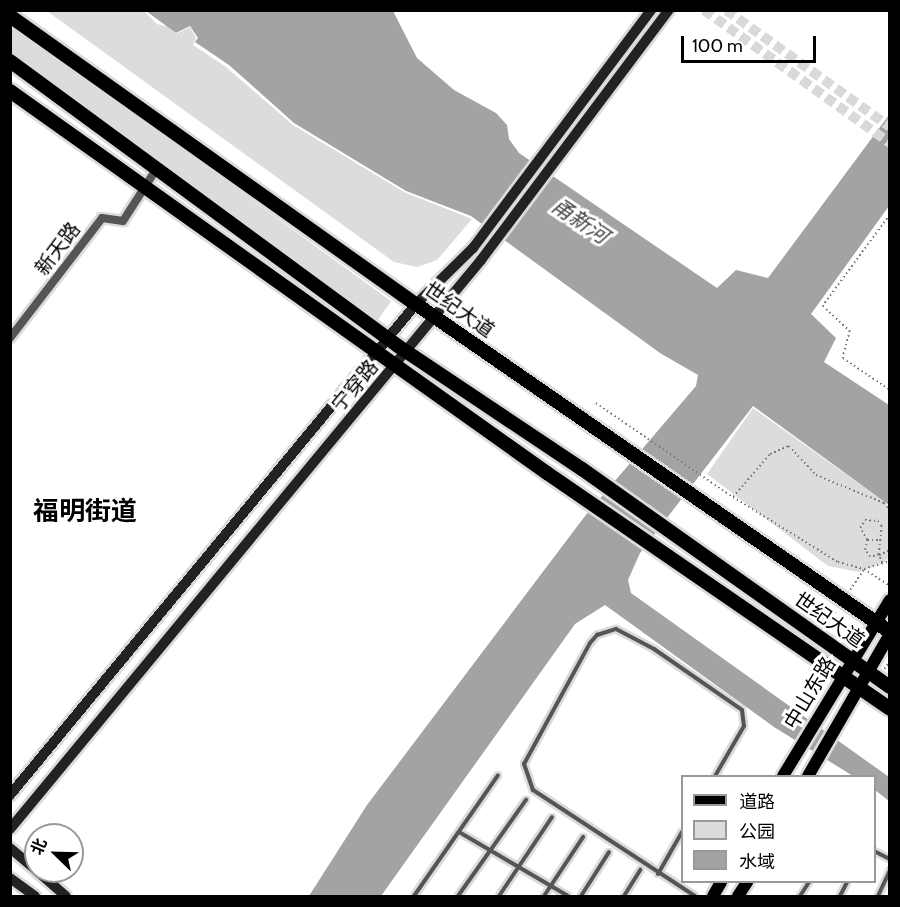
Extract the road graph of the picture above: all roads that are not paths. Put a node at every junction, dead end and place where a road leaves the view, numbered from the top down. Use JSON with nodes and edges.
{"nodes":[{"id":1,"x":651,"y":10,"type":"edge"},
{"id":2,"x":669,"y":10,"type":"edge"},
{"id":3,"x":10,"y":16,"type":"edge"},
{"id":4,"x":10,"y":61,"type":"edge"},
{"id":5,"x":10,"y":92,"type":"edge"},
{"id":6,"x":157,"y":168,"type":"junction"},
{"id":7,"x":145,"y":186,"type":"junction"},
{"id":8,"x":416,"y":304,"type":"junction"},
{"id":9,"x":434,"y":317,"type":"junction"},
{"id":10,"x":10,"y":338,"type":"edge"},
{"id":11,"x":387,"y":338,"type":"junction"},
{"id":12,"x":377,"y":351,"type":"junction"},
{"id":13,"x":406,"y":351,"type":"junction"},
{"id":14,"x":396,"y":365,"type":"junction"},
{"id":15,"x":890,"y":600,"type":"edge"},
{"id":16,"x":876,"y":622,"type":"junction"},
{"id":17,"x":890,"y":633,"type":"edge"},
{"id":18,"x":853,"y":660,"type":"junction"},
{"id":19,"x":869,"y":672,"type":"junction"},
{"id":20,"x":842,"y":676,"type":"junction"},
{"id":21,"x":890,"y":687,"type":"edge"},
{"id":22,"x":860,"y":688,"type":"junction"},
{"id":23,"x":890,"y":709,"type":"edge"},
{"id":24,"x":810,"y":773,"type":"edge"},
{"id":25,"x":498,"y":775,"type":"dead end"},
{"id":26,"x":716,"y":775,"type":"edge"},
{"id":27,"x":784,"y":775,"type":"edge"},
{"id":28,"x":10,"y":795,"type":"edge"},
{"id":29,"x":526,"y":800,"type":"dead end"},
{"id":30,"x":552,"y":817,"type":"dead end"},
{"id":31,"x":10,"y":829,"type":"edge"},
{"id":32,"x":459,"y":832,"type":"junction"},
{"id":33,"x":681,"y":834,"type":"edge"},
{"id":34,"x":583,"y":837,"type":"dead end"},
{"id":35,"x":10,"y":848,"type":"edge"},
{"id":36,"x":488,"y":850,"type":"junction"},
{"id":37,"x":609,"y":852,"type":"dead end"},
{"id":38,"x":876,"y":852,"type":"edge"},
{"id":39,"x":890,"y":858,"type":"edge"},
{"id":40,"x":24,"y":860,"type":"edge"},
{"id":41,"x":518,"y":866,"type":"junction"},
{"id":42,"x":640,"y":870,"type":"dead end"},
{"id":43,"x":890,"y":870,"type":"edge"},
{"id":44,"x":658,"y":874,"type":"junction"},
{"id":45,"x":10,"y":878,"type":"edge"},
{"id":46,"x":50,"y":883,"type":"edge"},
{"id":47,"x":721,"y":883,"type":"edge"},
{"id":48,"x":746,"y":883,"type":"edge"},
{"id":49,"x":807,"y":883,"type":"edge"},
{"id":50,"x":847,"y":883,"type":"edge"},
{"id":51,"x":551,"y":885,"type":"junction"},
{"id":52,"x":35,"y":897,"type":"edge"},
{"id":53,"x":66,"y":897,"type":"edge"},
{"id":54,"x":414,"y":897,"type":"edge"},
{"id":55,"x":458,"y":897,"type":"edge"},
{"id":56,"x":498,"y":897,"type":"edge"},
{"id":57,"x":544,"y":897,"type":"edge"},
{"id":58,"x":568,"y":897,"type":"edge"},
{"id":59,"x":581,"y":897,"type":"edge"},
{"id":60,"x":624,"y":897,"type":"edge"},
{"id":61,"x":695,"y":897,"type":"edge"},
{"id":62,"x":713,"y":897,"type":"edge"},
{"id":63,"x":738,"y":897,"type":"edge"},
{"id":64,"x":800,"y":897,"type":"edge"},
{"id":65,"x":840,"y":897,"type":"edge"},
{"id":66,"x":878,"y":897,"type":"edge"}],
"edges":[{"from":1,"to":8,"type":"main road"},
{"from":2,"to":9,"type":"main road","name":"宁穿路"},
{"from":3,"to":8,"type":"highway","name":"世纪大道"},
{"from":4,"to":6,"type":"highway"},
{"from":5,"to":7,"type":"highway"},
{"from":6,"to":7,"type":"street","name":"新天路"},
{"from":6,"to":11,"type":"highway"},
{"from":7,"to":10,"type":"street","name":"新天路"},
{"from":7,"to":12,"type":"highway"},
{"from":8,"to":9,"type":"highway","name":"世纪大道"},
{"from":8,"to":11,"type":"main road"},
{"from":9,"to":13,"type":"main road","name":"宁穿路"},
{"from":9,"to":16,"type":"highway","name":"世纪大道"},
{"from":11,"to":12,"type":"main road"},
{"from":11,"to":13,"type":"highway"},
{"from":12,"to":14,"type":"highway"},
{"from":12,"to":28,"type":"main road"},
{"from":13,"to":14,"type":"main road","name":"宁穿路"},
{"from":13,"to":18,"type":"highway","name":"世纪大道"},
{"from":14,"to":20,"type":"highway"},
{"from":14,"to":31,"type":"main road","name":"宁穿路"},
{"from":15,"to":16,"type":"main road","name":"中山东路"},
{"from":16,"to":17,"type":"highway","name":"世纪大道"},
{"from":16,"to":18,"type":"main road","name":"中山东路"},
{"from":17,"to":19,"type":"main road","name":"中山东路"},
{"from":18,"to":19,"type":"highway","name":"世纪大道"},
{"from":18,"to":20,"type":"main road","name":"中山东路"},
{"from":19,"to":21,"type":"highway","name":"世纪大道"},
{"from":19,"to":22,"type":"main road","name":"中山东路"},
{"from":20,"to":22,"type":"highway"},
{"from":20,"to":27,"type":"main road","name":"中山东路"},
{"from":22,"to":23,"type":"highway"},
{"from":22,"to":24,"type":"main road","name":"中山东路"},
{"from":25,"to":32,"type":"lane"},
{"from":26,"to":44,"type":"lane"},
{"from":29,"to":36,"type":"lane"},
{"from":30,"to":41,"type":"lane"},
{"from":32,"to":36,"type":"lane"},
{"from":32,"to":54,"type":"lane"},
{"from":33,"to":44,"type":"lane"},
{"from":34,"to":51,"type":"lane"},
{"from":35,"to":40,"type":"main road"},
{"from":36,"to":41,"type":"lane"},
{"from":36,"to":55,"type":"lane"},
{"from":37,"to":59,"type":"lane"},
{"from":38,"to":39,"type":"lane"},
{"from":41,"to":51,"type":"lane"},
{"from":41,"to":56,"type":"lane"},
{"from":42,"to":60,"type":"lane"},
{"from":43,"to":66,"type":"lane"},
{"from":44,"to":61,"type":"lane"},
{"from":45,"to":52,"type":"main road"},
{"from":46,"to":53,"type":"main road"},
{"from":47,"to":62,"type":"main road"},
{"from":48,"to":63,"type":"main road"},
{"from":49,"to":64,"type":"lane"},
{"from":50,"to":65,"type":"lane"},
{"from":51,"to":57,"type":"lane"},
{"from":51,"to":58,"type":"lane"}]}
